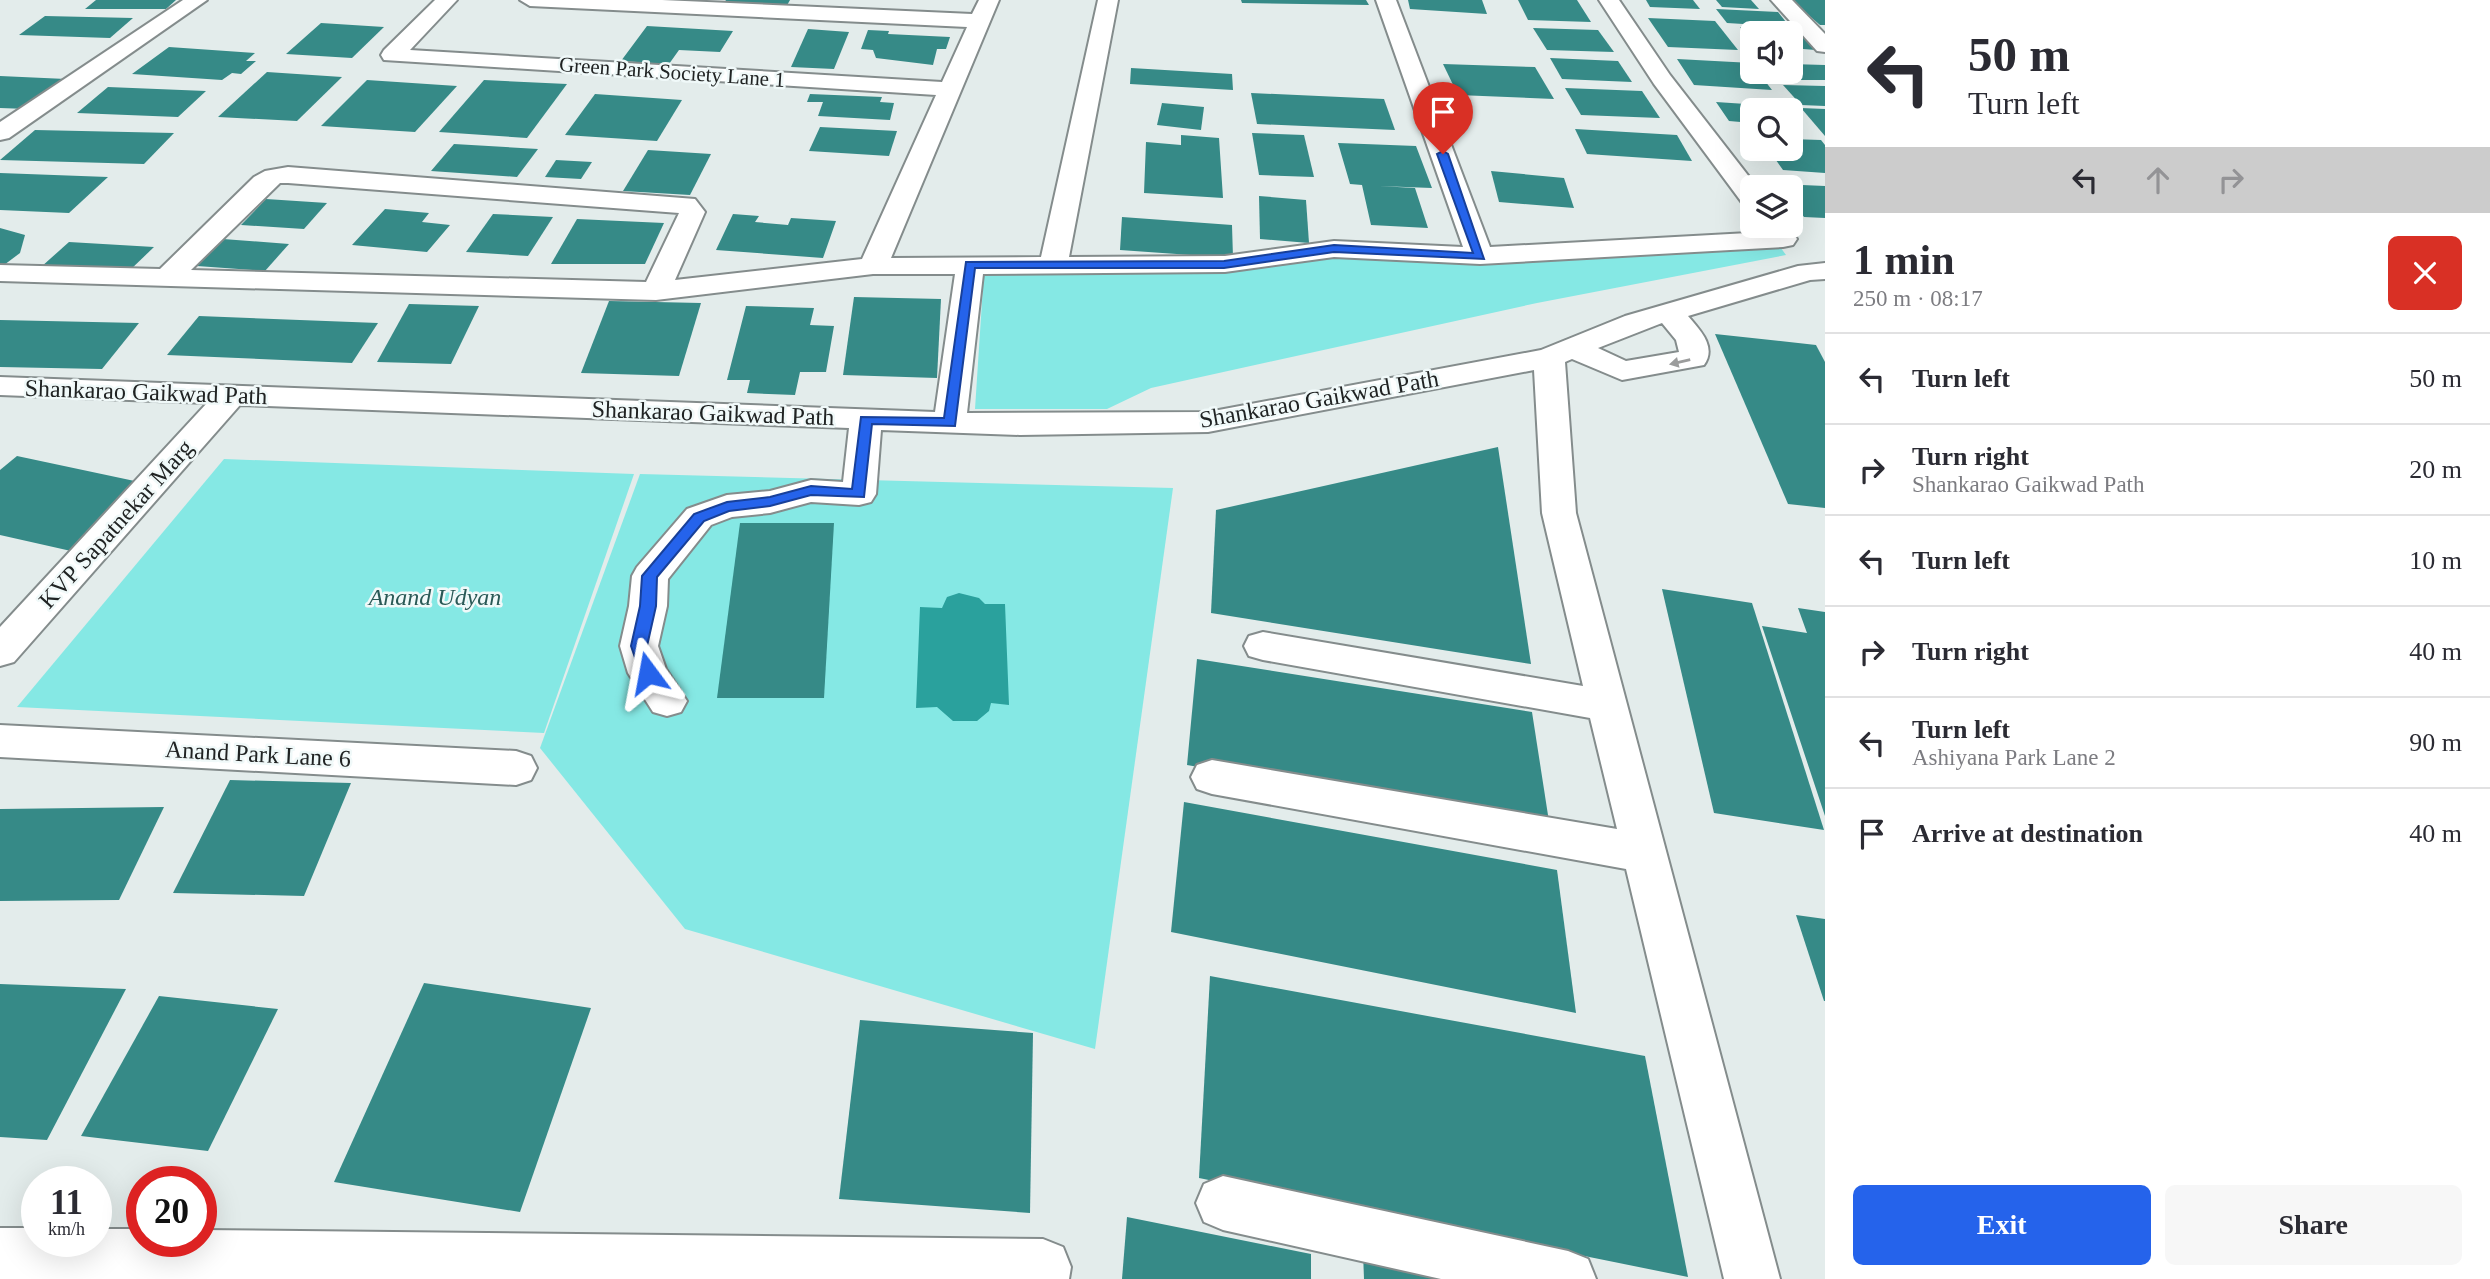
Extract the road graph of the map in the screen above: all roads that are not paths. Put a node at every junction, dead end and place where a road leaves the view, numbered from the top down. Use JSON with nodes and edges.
{"nodes":[{"id":1,"x":197,"y":0,"type":"edge"},
{"id":2,"x":447,"y":0,"type":"edge"},
{"id":3,"x":530,"y":0,"type":"edge"},
{"id":4,"x":1108,"y":0,"type":"edge"},
{"id":5,"x":1387,"y":0,"type":"edge"},
{"id":6,"x":1609,"y":0,"type":"edge"},
{"id":7,"x":1781,"y":0,"type":"edge"},
{"id":8,"x":985,"y":10,"type":"edge"},
{"id":9,"x":1825,"y":46,"type":"edge"},
{"id":10,"x":951,"y":89,"type":"junction"},
{"id":11,"x":0,"y":133,"type":"edge"},
{"id":12,"x":1740,"y":182,"type":"edge"},
{"id":13,"x":1740,"y":235,"type":"edge"},
{"id":14,"x":1784,"y":238,"type":"edge"},
{"id":15,"x":1480,"y":256,"type":"junction"},
{"id":16,"x":1054,"y":263,"type":"junction"},
{"id":17,"x":970,"y":264,"type":"junction"},
{"id":18,"x":873,"y":266,"type":"junction"},
{"id":19,"x":1816,"y":271,"type":"edge"},
{"id":20,"x":0,"y":273,"type":"edge"},
{"id":21,"x":167,"y":278,"type":"junction"},
{"id":22,"x":656,"y":291,"type":"junction"},
{"id":23,"x":1825,"y":303,"type":"edge"},
{"id":24,"x":1670,"y":313,"type":"junction"},
{"id":25,"x":1561,"y":353,"type":"junction"},
{"id":26,"x":0,"y":386,"type":"edge"},
{"id":27,"x":232,"y":395,"type":"junction"},
{"id":28,"x":866,"y":419,"type":"junction"},
{"id":29,"x":950,"y":423,"type":"junction"},
{"id":30,"x":1263,"y":646,"type":"dead end"},
{"id":31,"x":0,"y":652,"type":"edge"},
{"id":32,"x":667,"y":701,"type":"dead end"},
{"id":33,"x":1608,"y":706,"type":"junction"},
{"id":34,"x":0,"y":741,"type":"edge"},
{"id":35,"x":516,"y":768,"type":"dead end"},
{"id":36,"x":1212,"y":777,"type":"dead end"},
{"id":37,"x":1644,"y":852,"type":"junction"},
{"id":38,"x":1223,"y":1203,"type":"dead end"},
{"id":39,"x":0,"y":1256,"type":"edge"},
{"id":40,"x":1041,"y":1279,"type":"edge"},
{"id":41,"x":1568,"y":1279,"type":"edge"},
{"id":42,"x":1752,"y":1279,"type":"edge"}],
"edges":[{"from":1,"to":11,"type":"street"},
{"from":2,"to":10,"type":"street","name":"Green Park Society Lane 1"},
{"from":3,"to":8,"type":"street"},
{"from":4,"to":16,"type":"street"},
{"from":5,"to":15,"type":"street"},
{"from":6,"to":12,"type":"street"},
{"from":7,"to":9,"type":"street"},
{"from":8,"to":10,"type":"street"},
{"from":10,"to":18,"type":"street"},
{"from":13,"to":15,"type":"street"},
{"from":14,"to":19,"type":"street"},
{"from":15,"to":16,"type":"street"},
{"from":16,"to":17,"type":"street"},
{"from":17,"to":18,"type":"street"},
{"from":17,"to":29,"type":"street"},
{"from":18,"to":22,"type":"street"},
{"from":19,"to":23,"type":"street"},
{"from":19,"to":24,"type":"street","name":"Shankarao Gaikwad Path"},
{"from":20,"to":21,"type":"street"},
{"from":21,"to":22,"type":"street"},
{"from":21,"to":22,"type":"street"},
{"from":24,"to":25,"type":"street","name":"Shankarao Gaikwad Path"},
{"from":24,"to":25,"type":"street","one_way":true},
{"from":25,"to":29,"type":"street","name":"Shankarao Gaikwad Path"},
{"from":25,"to":33,"type":"street"},
{"from":26,"to":27,"type":"street","name":"Shankarao Gaikwad Path"},
{"from":27,"to":28,"type":"street","name":"Shankarao Gaikwad Path"},
{"from":27,"to":31,"type":"street","name":"KVP Sapatnekar Marg"},
{"from":28,"to":29,"type":"street","name":"Shankarao Gaikwad Path"},
{"from":28,"to":32,"type":"street"},
{"from":30,"to":33,"type":"street"},
{"from":33,"to":37,"type":"street"},
{"from":34,"to":35,"type":"street","name":"Anand Park Lane 6"},
{"from":36,"to":37,"type":"street"},
{"from":37,"to":42,"type":"street"},
{"from":38,"to":41,"type":"street"},
{"from":39,"to":40,"type":"street"}]}
